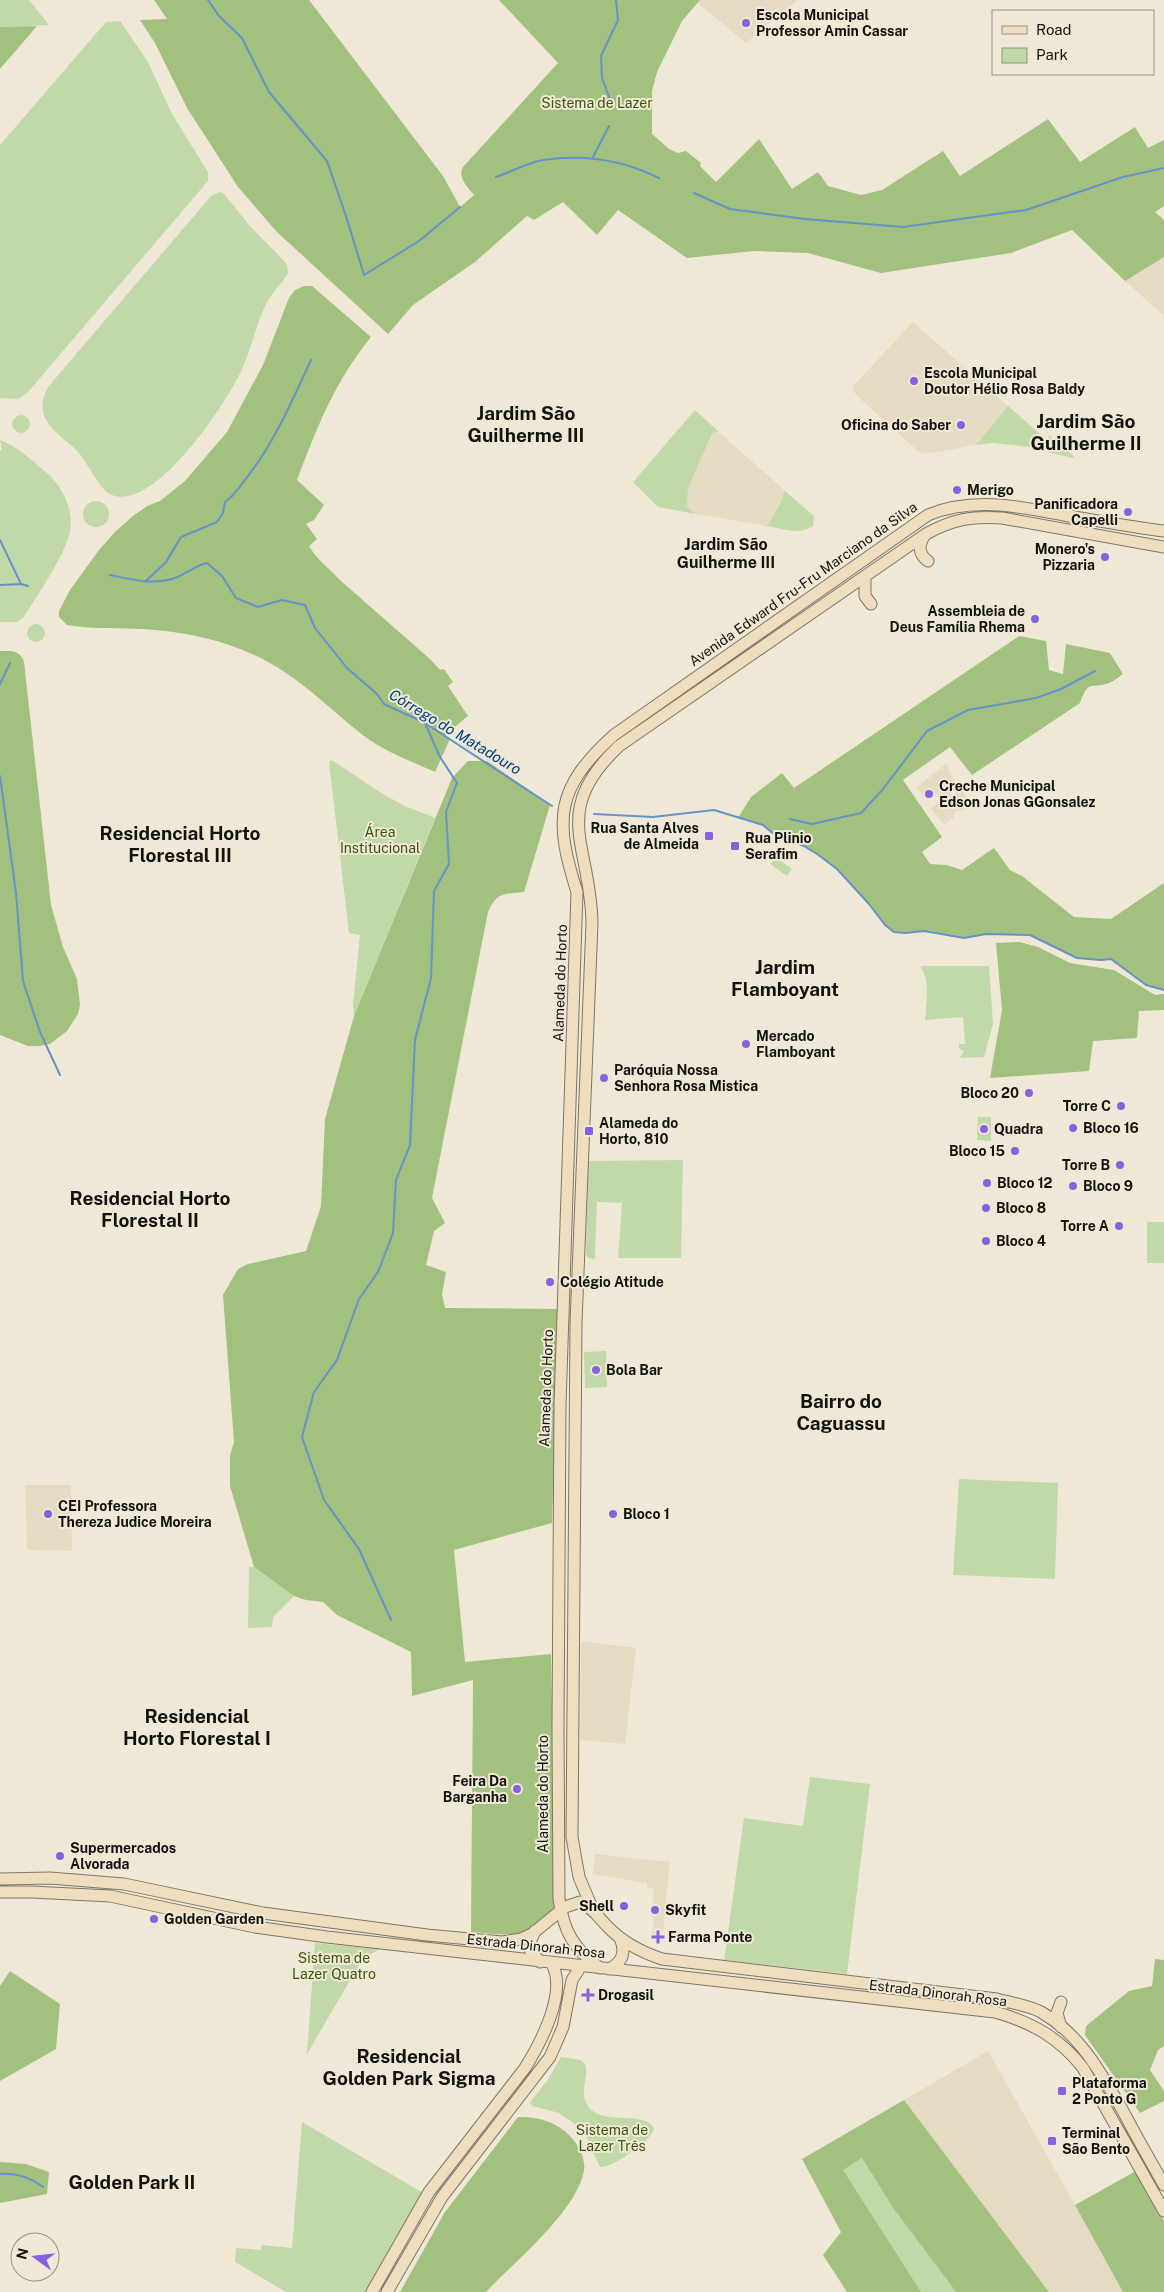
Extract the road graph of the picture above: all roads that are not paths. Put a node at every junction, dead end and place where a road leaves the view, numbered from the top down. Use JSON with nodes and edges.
{"nodes":[{"id":1,"x":1164,"y":531,"type":"edge"},
{"id":2,"x":926,"y":534,"type":"junction"},
{"id":3,"x":889,"y":542,"type":"junction"},
{"id":4,"x":1164,"y":547,"type":"edge"},
{"id":5,"x":906,"y":549,"type":"junction"},
{"id":6,"x":896,"y":556,"type":"junction"},
{"id":7,"x":928,"y":561,"type":"dead end"},
{"id":8,"x":865,"y":577,"type":"junction"},
{"id":9,"x":871,"y":604,"type":"dead end"},
{"id":10,"x":567,"y":798,"type":"joint"},
{"id":11,"x":581,"y":800,"type":"joint"},
{"id":12,"x":567,"y":1235,"type":"junction"},
{"id":13,"x":578,"y":1265,"type":"junction"},
{"id":14,"x":0,"y":1879,"type":"edge"},
{"id":15,"x":23,"y":1879,"type":"junction"},
{"id":16,"x":129,"y":1885,"type":"junction"},
{"id":17,"x":0,"y":1892,"type":"edge"},
{"id":18,"x":27,"y":1892,"type":"junction"},
{"id":19,"x":112,"y":1897,"type":"junction"},
{"id":20,"x":561,"y":1911,"type":"junction"},
{"id":21,"x":594,"y":1912,"type":"junction"},
{"id":22,"x":535,"y":1931,"type":"junction"},
{"id":23,"x":620,"y":1938,"type":"junction"},
{"id":24,"x":545,"y":1962,"type":"junction"},
{"id":25,"x":582,"y":1966,"type":"junction"},
{"id":26,"x":604,"y":1968,"type":"junction"},
{"id":27,"x":1061,"y":2002,"type":"dead end"},
{"id":28,"x":1047,"y":2016,"type":"junction"},
{"id":29,"x":1017,"y":2018,"type":"junction"},
{"id":30,"x":1061,"y":2027,"type":"junction"},
{"id":31,"x":508,"y":2091,"type":"junction"},
{"id":32,"x":518,"y":2099,"type":"junction"},
{"id":33,"x":1164,"y":2185,"type":"edge"},
{"id":34,"x":1164,"y":2211,"type":"edge"},
{"id":35,"x":372,"y":2292,"type":"edge"},
{"id":36,"x":387,"y":2292,"type":"edge"}],
"edges":[{"from":1,"to":3,"type":"main road","name":"Avenida Edward Fru-Fru Marciano da Silva"},
{"from":2,"to":4,"type":"main road","name":"Avenida Edward Fru-Fru Marciano da Silva"},
{"from":2,"to":5,"type":"main road","name":"Avenida Edward Fru-Fru Marciano da Silva"},
{"from":2,"to":7,"type":"main road"},
{"from":3,"to":5,"type":"main road"},
{"from":3,"to":6,"type":"main road"},
{"from":3,"to":10,"type":"main road","name":"Avenida Edward Fru-Fru Marciano da Silva"},
{"from":5,"to":6,"type":"main road","name":"Avenida Edward Fru-Fru Marciano da Silva"},
{"from":6,"to":8,"type":"main road","name":"Avenida Edward Fru-Fru Marciano da Silva"},
{"from":8,"to":9,"type":"main road"},
{"from":8,"to":11,"type":"main road","name":"Avenida Edward Fru-Fru Marciano da Silva"},
{"from":10,"to":12,"type":"main road","name":"Alameda do Horto"},
{"from":11,"to":13,"type":"main road","name":"Alameda do Horto"},
{"from":12,"to":13,"type":"main road"},
{"from":12,"to":20,"type":"main road","name":"Alameda do Horto"},
{"from":13,"to":21,"type":"main road","name":"Alameda do Horto"},
{"from":14,"to":15,"type":"main road","name":"Estrada Dinorah Rosa"},
{"from":15,"to":16,"type":"main road","name":"Estrada Dinorah Rosa"},
{"from":15,"to":18,"type":"main road"},
{"from":16,"to":19,"type":"main road"},
{"from":16,"to":22,"type":"main road","name":"Estrada Dinorah Rosa"},
{"from":17,"to":18,"type":"main road","name":"Estrada Dinorah Rosa"},
{"from":18,"to":19,"type":"main road","name":"Estrada Dinorah Rosa"},
{"from":19,"to":24,"type":"main road","name":"Estrada Dinorah Rosa"},
{"from":20,"to":21,"type":"main road","name":"Estrada Dinorah Rosa"},
{"from":20,"to":22,"type":"main road","name":"Estrada Dinorah Rosa"},
{"from":20,"to":26,"type":"main road","name":"Alameda do Horto"},
{"from":21,"to":23,"type":"main road","name":"Estrada Dinorah Rosa"},
{"from":22,"to":24,"type":"main road"},
{"from":23,"to":26,"type":"main road"},
{"from":23,"to":28,"type":"main road","name":"Estrada Dinorah Rosa"},
{"from":24,"to":25,"type":"main road","name":"Estrada Dinorah Rosa"},
{"from":24,"to":31,"type":"main road"},
{"from":25,"to":26,"type":"main road","name":"Estrada Dinorah Rosa"},
{"from":25,"to":32,"type":"main road"},
{"from":26,"to":29,"type":"main road","name":"Estrada Dinorah Rosa"},
{"from":27,"to":30,"type":"main road"},
{"from":28,"to":29,"type":"main road"},
{"from":28,"to":30,"type":"main road","name":"Estrada Dinorah Rosa"},
{"from":29,"to":34,"type":"main road","name":"Estrada Dinorah Rosa"},
{"from":30,"to":33,"type":"main road","name":"Estrada Dinorah Rosa"},
{"from":31,"to":32,"type":"main road"},
{"from":31,"to":35,"type":"main road"},
{"from":32,"to":36,"type":"main road"}]}
